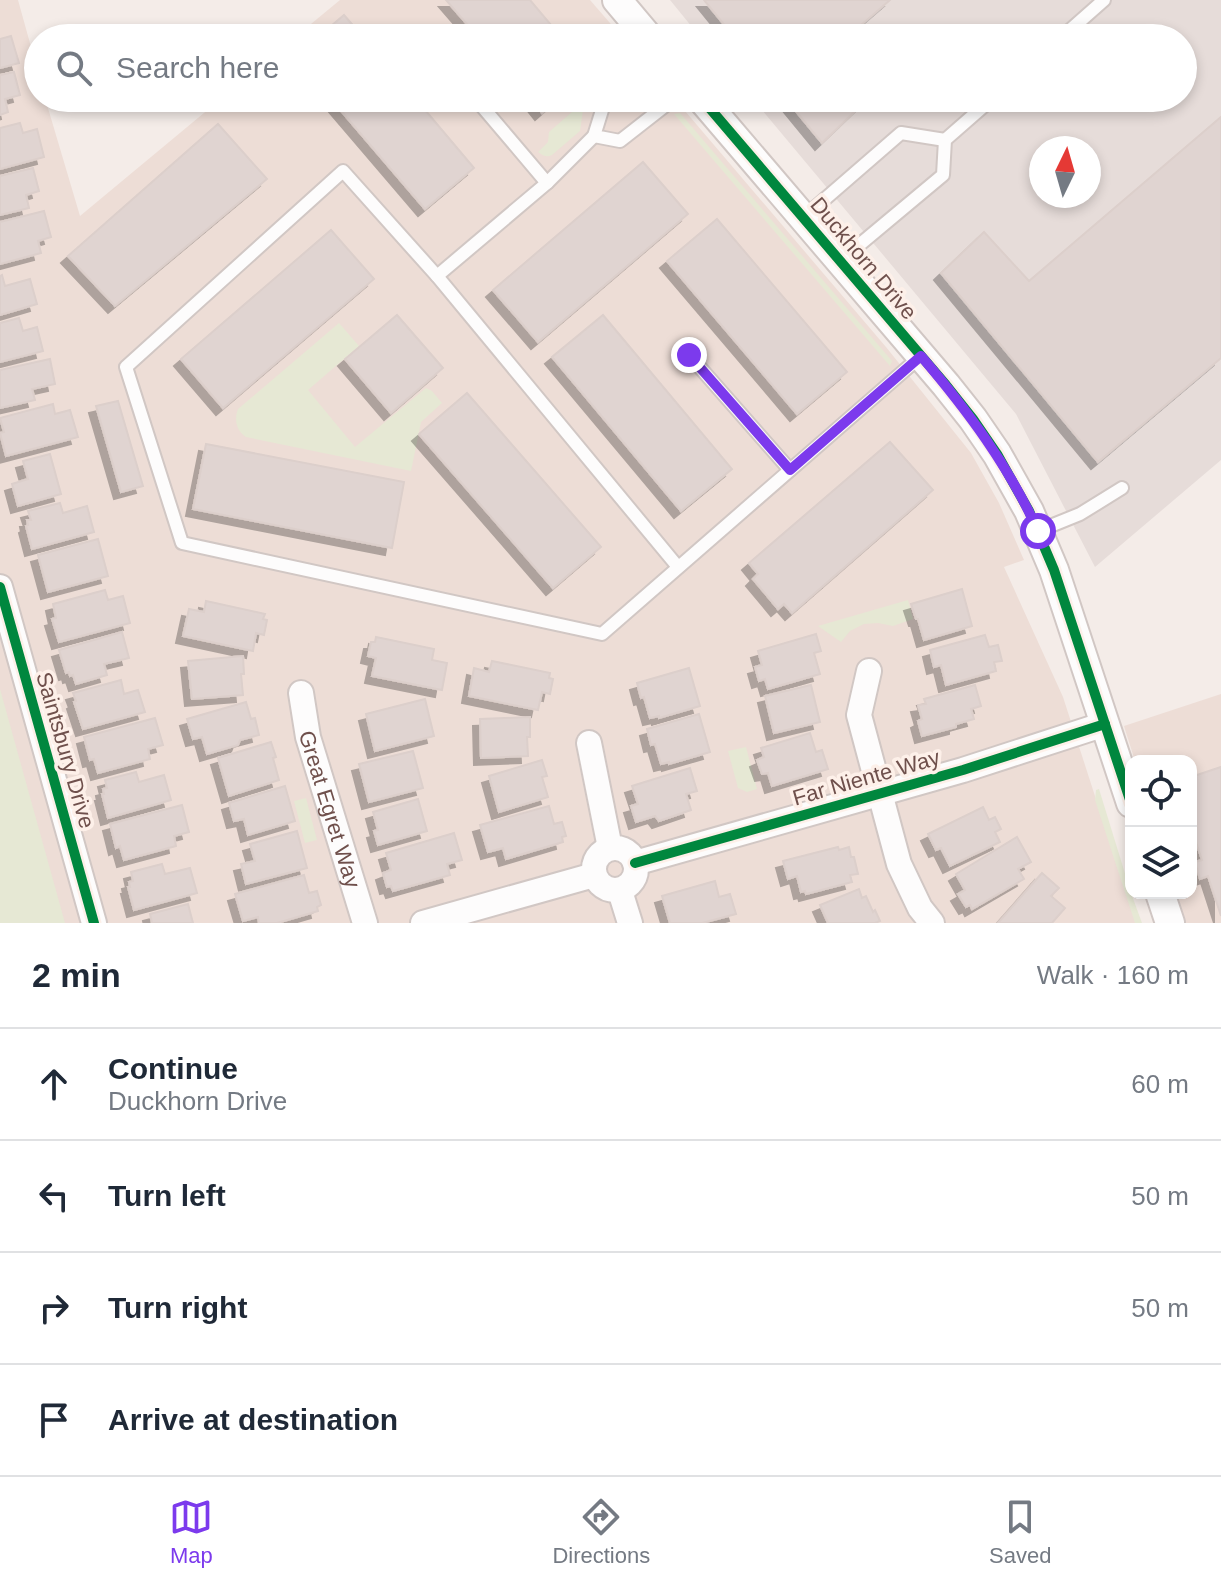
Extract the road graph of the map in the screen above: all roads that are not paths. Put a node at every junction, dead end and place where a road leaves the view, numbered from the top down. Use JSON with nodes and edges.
{"nodes":[{"id":1,"x":617,"y":0,"type":"edge"},
{"id":2,"x":1104,"y":0,"type":"edge"},
{"id":3,"x":637,"y":24,"type":"edge"},
{"id":4,"x":1077,"y":24,"type":"edge"},
{"id":5,"x":487,"y":112,"type":"edge"},
{"id":6,"x":601,"y":112,"type":"edge"},
{"id":7,"x":657,"y":112,"type":"edge"},
{"id":8,"x":713,"y":112,"type":"edge"},
{"id":9,"x":977,"y":112,"type":"edge"},
{"id":10,"x":594,"y":136,"type":"junction"},
{"id":11,"x":945,"y":140,"type":"junction"},
{"id":12,"x":547,"y":183,"type":"junction"},
{"id":13,"x":803,"y":218,"type":"junction"},
{"id":14,"x":840,"y":261,"type":"junction"},
{"id":15,"x":437,"y":276,"type":"junction"},
{"id":16,"x":689,"y":355,"type":"dead end"},
{"id":17,"x":921,"y":356,"type":"junction"},
{"id":18,"x":790,"y":470,"type":"junction"},
{"id":19,"x":1122,"y":488,"type":"dead end"},
{"id":20,"x":1038,"y":531,"type":"junction"},
{"id":21,"x":678,"y":567,"type":"junction"},
{"id":22,"x":0,"y":587,"type":"edge"},
{"id":23,"x":869,"y":671,"type":"dead end"},
{"id":24,"x":301,"y":693,"type":"dead end"},
{"id":25,"x":1105,"y":724,"type":"junction"},
{"id":26,"x":589,"y":743,"type":"dead end"},
{"id":27,"x":1125,"y":785,"type":"edge"},
{"id":28,"x":879,"y":795,"type":"junction"},
{"id":29,"x":610,"y":848,"type":"junction"},
{"id":30,"x":635,"y":863,"type":"junction"},
{"id":31,"x":594,"y":875,"type":"junction"},
{"id":32,"x":620,"y":891,"type":"junction"},
{"id":33,"x":1162,"y":899,"type":"edge"},
{"id":34,"x":94,"y":923,"type":"edge"},
{"id":35,"x":365,"y":923,"type":"edge"},
{"id":36,"x":423,"y":923,"type":"edge"},
{"id":37,"x":630,"y":923,"type":"edge"},
{"id":38,"x":932,"y":923,"type":"edge"},
{"id":39,"x":1170,"y":923,"type":"edge"}],
"edges":[{"from":1,"to":3,"type":"street"},
{"from":2,"to":4,"type":"lane"},
{"from":5,"to":12,"type":"lane"},
{"from":6,"to":10,"type":"lane"},
{"from":7,"to":10,"type":"lane"},
{"from":8,"to":13,"type":"street","name":"Duckhorn Drive"},
{"from":9,"to":11,"type":"lane"},
{"from":10,"to":12,"type":"lane"},
{"from":11,"to":13,"type":"lane"},
{"from":11,"to":14,"type":"lane"},
{"from":12,"to":15,"type":"lane"},
{"from":13,"to":14,"type":"street","name":"Duckhorn Drive"},
{"from":14,"to":17,"type":"street","name":"Duckhorn Drive"},
{"from":15,"to":21,"type":"lane"},
{"from":15,"to":21,"type":"lane"},
{"from":16,"to":18,"type":"lane"},
{"from":17,"to":18,"type":"lane"},
{"from":17,"to":20,"type":"street","name":"Duckhorn Drive"},
{"from":18,"to":21,"type":"lane"},
{"from":19,"to":20,"type":"lane"},
{"from":20,"to":25,"type":"street","name":"Duckhorn Drive"},
{"from":22,"to":34,"type":"street","name":"Saintsbury Drive"},
{"from":23,"to":28,"type":"street"},
{"from":24,"to":35,"type":"street","name":"Great Egret Way"},
{"from":25,"to":27,"type":"street","name":"Duckhorn Drive"},
{"from":25,"to":28,"type":"street","name":"Far Niente Way"},
{"from":26,"to":29,"type":"street"},
{"from":28,"to":30,"type":"street","name":"Far Niente Way"},
{"from":28,"to":38,"type":"street"},
{"from":29,"to":30,"type":"street"},
{"from":29,"to":31,"type":"street"},
{"from":30,"to":32,"type":"street"},
{"from":31,"to":32,"type":"street"},
{"from":31,"to":36,"type":"street"},
{"from":32,"to":37,"type":"street"},
{"from":33,"to":39,"type":"street"}]}
